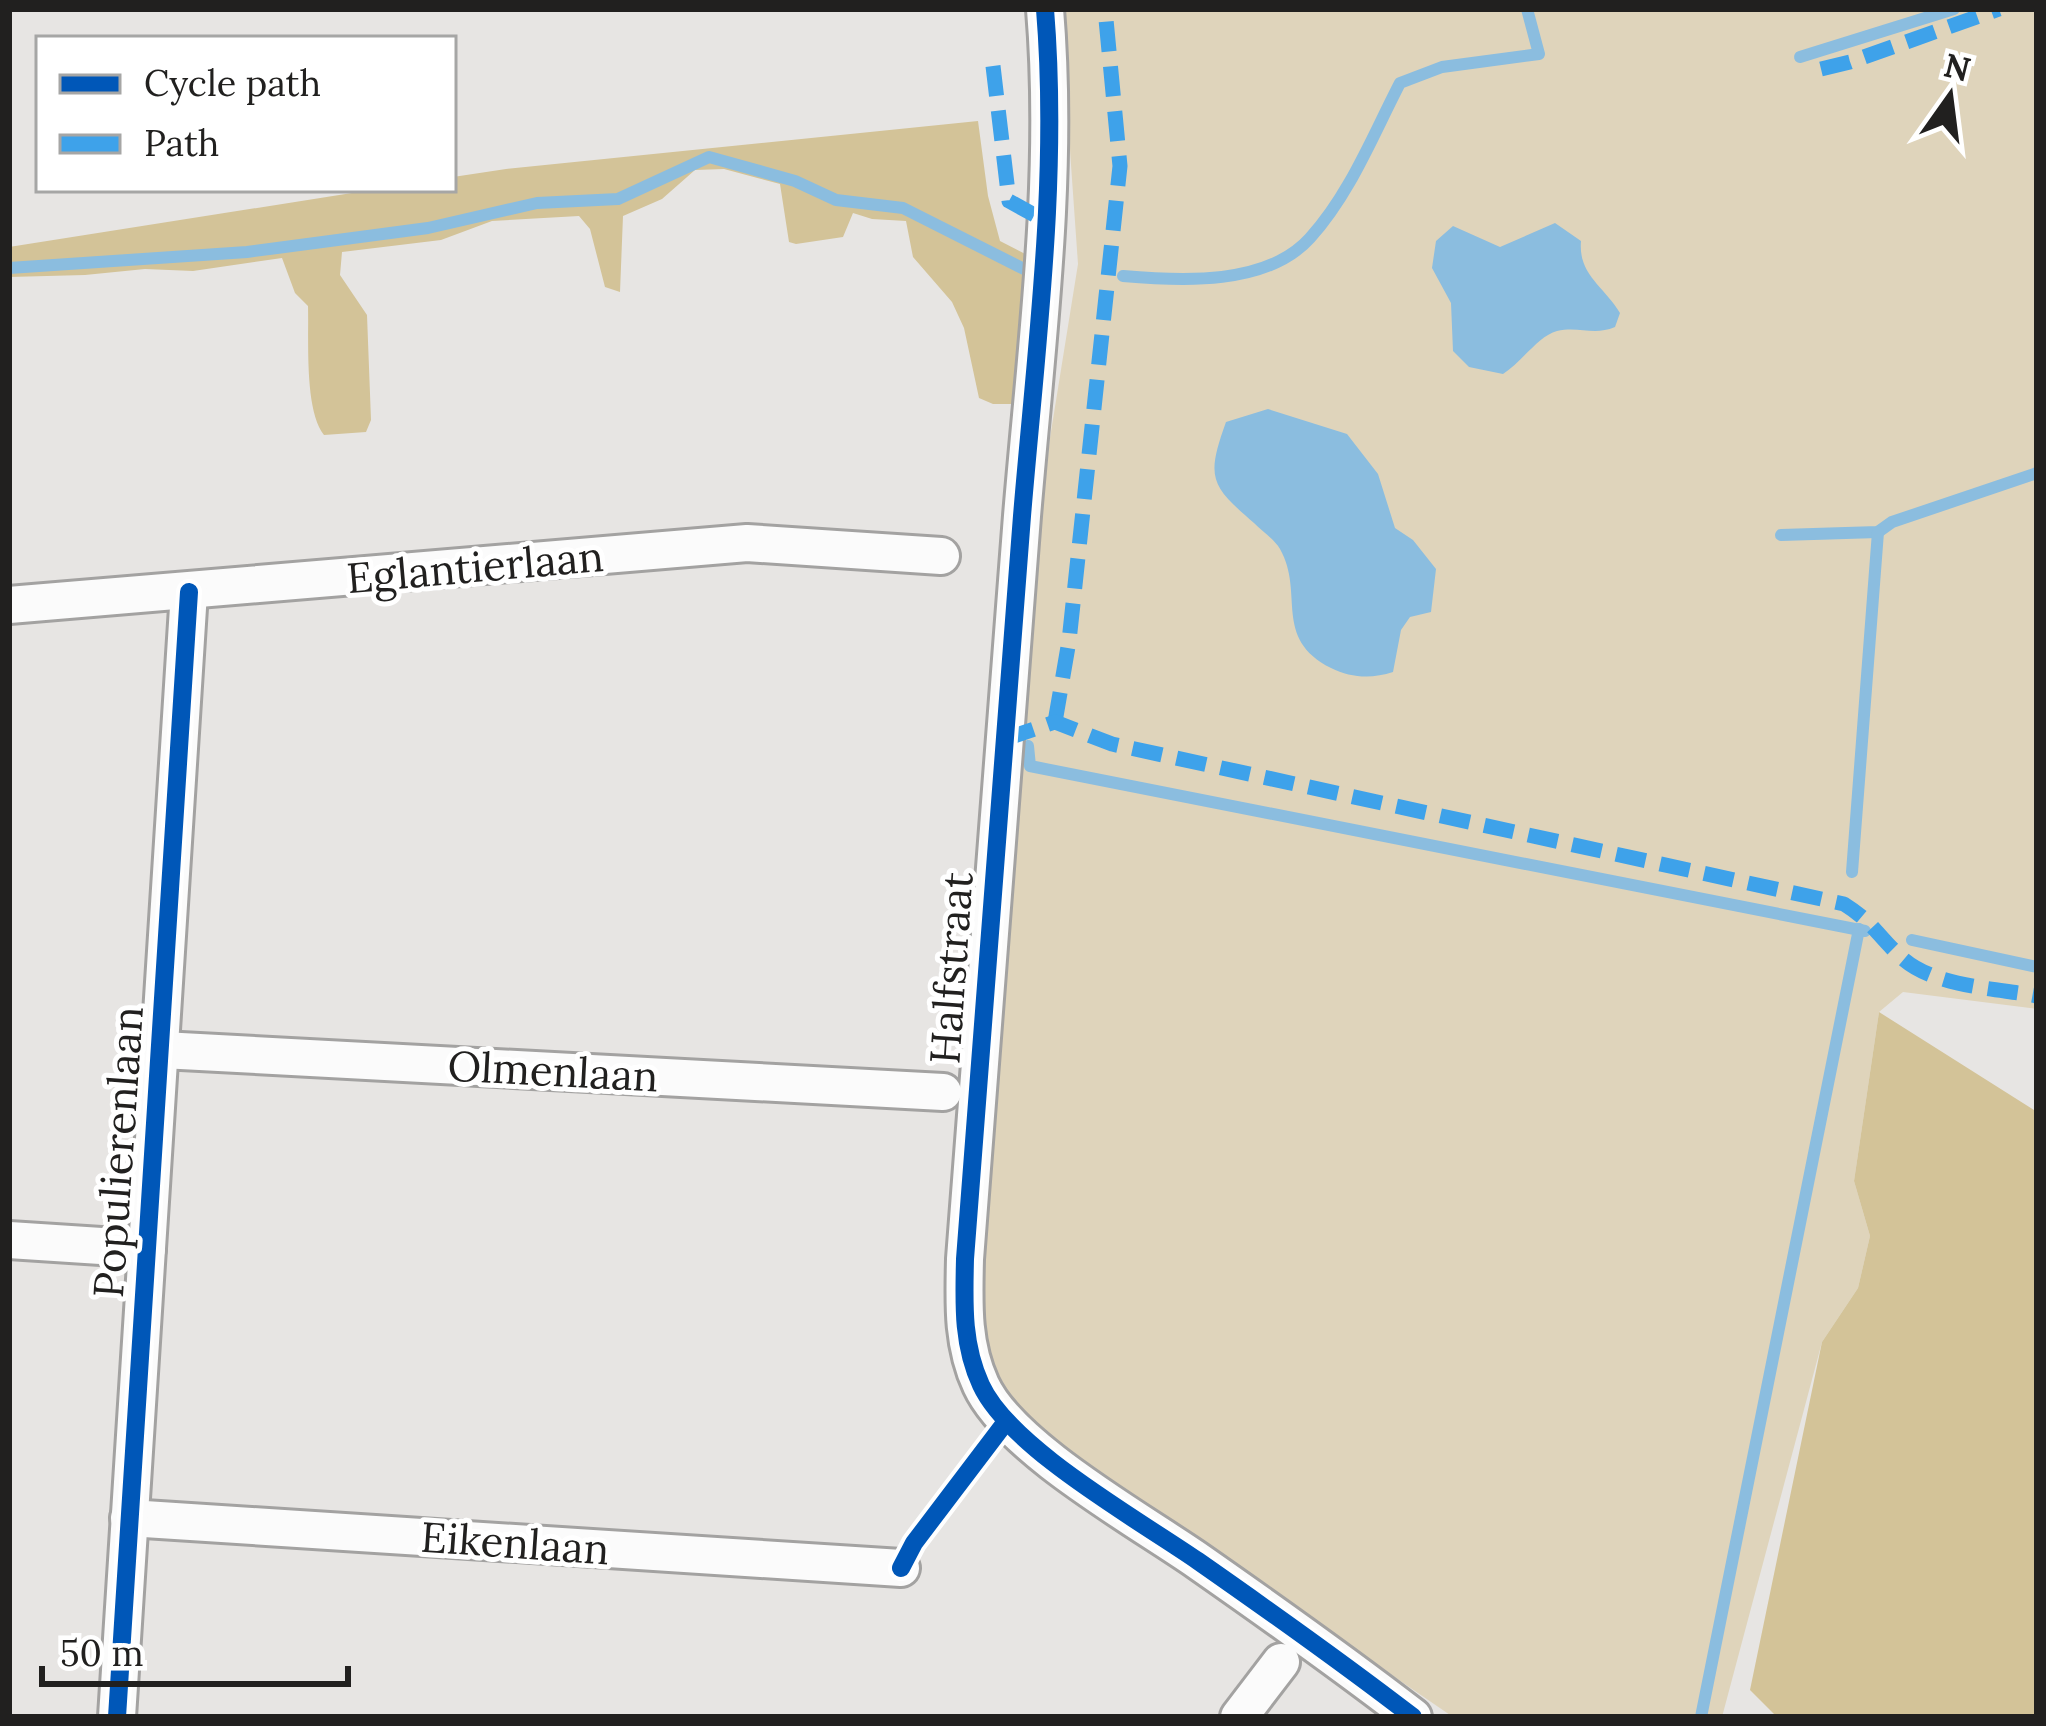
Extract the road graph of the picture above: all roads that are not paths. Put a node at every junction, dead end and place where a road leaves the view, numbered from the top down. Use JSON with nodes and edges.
{"nodes":[{"id":1,"x":1045,"y":9,"type":"edge"},
{"id":2,"x":941,"y":556,"type":"dead end"},
{"id":3,"x":189,"y":592,"type":"junction"},
{"id":4,"x":9,"y":605,"type":"edge"},
{"id":5,"x":162,"y":1050,"type":"junction"},
{"id":6,"x":943,"y":1092,"type":"dead end"},
{"id":7,"x":9,"y":1240,"type":"edge"},
{"id":8,"x":147,"y":1249,"type":"junction"},
{"id":9,"x":129,"y":1518,"type":"junction"},
{"id":10,"x":901,"y":1568,"type":"dead end"},
{"id":11,"x":1281,"y":1662,"type":"dead end"},
{"id":12,"x":117,"y":1717,"type":"edge"},
{"id":13,"x":1239,"y":1717,"type":"edge"},
{"id":14,"x":1413,"y":1717,"type":"edge"}],
"edges":[{"from":1,"to":14,"type":"street","name":"Halfstraat"},
{"from":2,"to":3,"type":"street","name":"Eglantierlaan"},
{"from":3,"to":4,"type":"street","name":"Eglantierlaan"},
{"from":3,"to":5,"type":"street","name":"Populierenlaan"},
{"from":5,"to":6,"type":"street","name":"Olmenlaan"},
{"from":5,"to":8,"type":"street","name":"Populierenlaan"},
{"from":7,"to":8,"type":"street"},
{"from":8,"to":9,"type":"street","name":"Populierenlaan"},
{"from":9,"to":10,"type":"street","name":"Eikenlaan"},
{"from":9,"to":12,"type":"street","name":"Populierenlaan"},
{"from":11,"to":13,"type":"street"}]}
